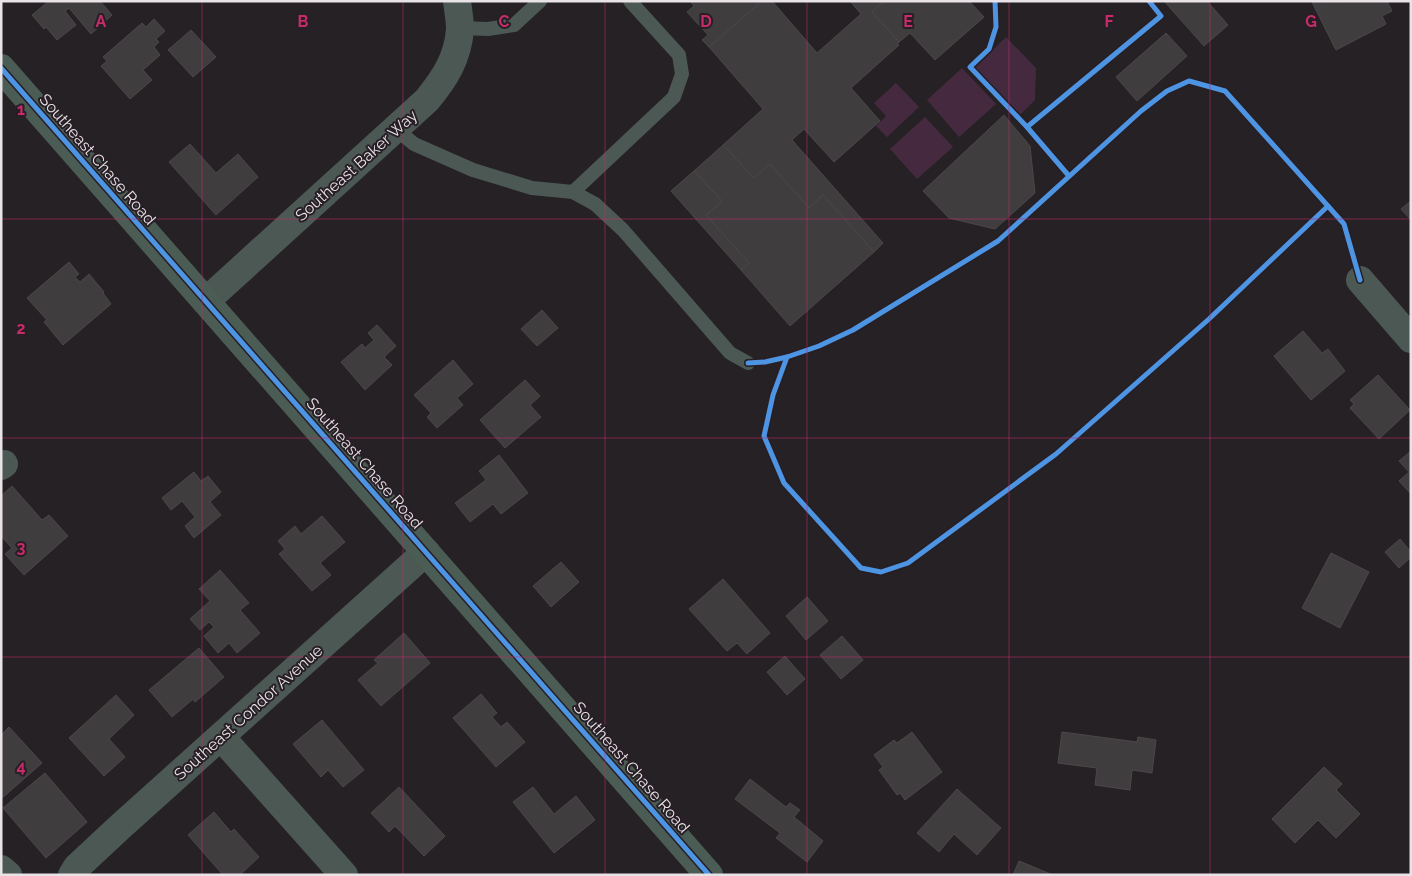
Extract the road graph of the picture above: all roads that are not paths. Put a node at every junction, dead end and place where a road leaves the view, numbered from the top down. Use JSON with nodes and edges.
{"nodes":[{"id":1,"x":540,"y":1,"type":"edge"},
{"id":2,"x":630,"y":1,"type":"edge"},
{"id":3,"x":458,"y":14,"type":"edge"},
{"id":4,"x":1,"y":68,"type":"edge"},
{"id":5,"x":396,"y":129,"type":"junction"},
{"id":6,"x":573,"y":192,"type":"junction"},
{"id":7,"x":1360,"y":280,"type":"dead end"},
{"id":8,"x":206,"y":301,"type":"junction"},
{"id":9,"x":1411,"y":339,"type":"edge"},
{"id":10,"x":748,"y":363,"type":"dead end"},
{"id":11,"x":426,"y":552,"type":"junction"},
{"id":12,"x":221,"y":737,"type":"junction"},
{"id":13,"x":1,"y":869,"type":"edge"},
{"id":14,"x":8,"y":875,"type":"edge"},
{"id":15,"x":72,"y":875,"type":"edge"},
{"id":16,"x":344,"y":875,"type":"edge"},
{"id":17,"x":709,"y":875,"type":"edge"}],
"edges":[{"from":1,"to":3,"type":"lane"},
{"from":2,"to":6,"type":"lane"},
{"from":3,"to":5,"type":"street","name":"Southeast Baker Way"},
{"from":4,"to":8,"type":"street","name":"Southeast Chase Road"},
{"from":5,"to":6,"type":"lane"},
{"from":5,"to":8,"type":"street","name":"Southeast Baker Way"},
{"from":6,"to":10,"type":"lane"},
{"from":7,"to":9,"type":"street"},
{"from":8,"to":11,"type":"street","name":"Southeast Chase Road"},
{"from":11,"to":12,"type":"street","name":"Southeast Condor Avenue"},
{"from":11,"to":17,"type":"street","name":"Southeast Chase Road"},
{"from":12,"to":15,"type":"street","name":"Southeast Condor Avenue"},
{"from":12,"to":16,"type":"street"},
{"from":13,"to":14,"type":"street"}]}
